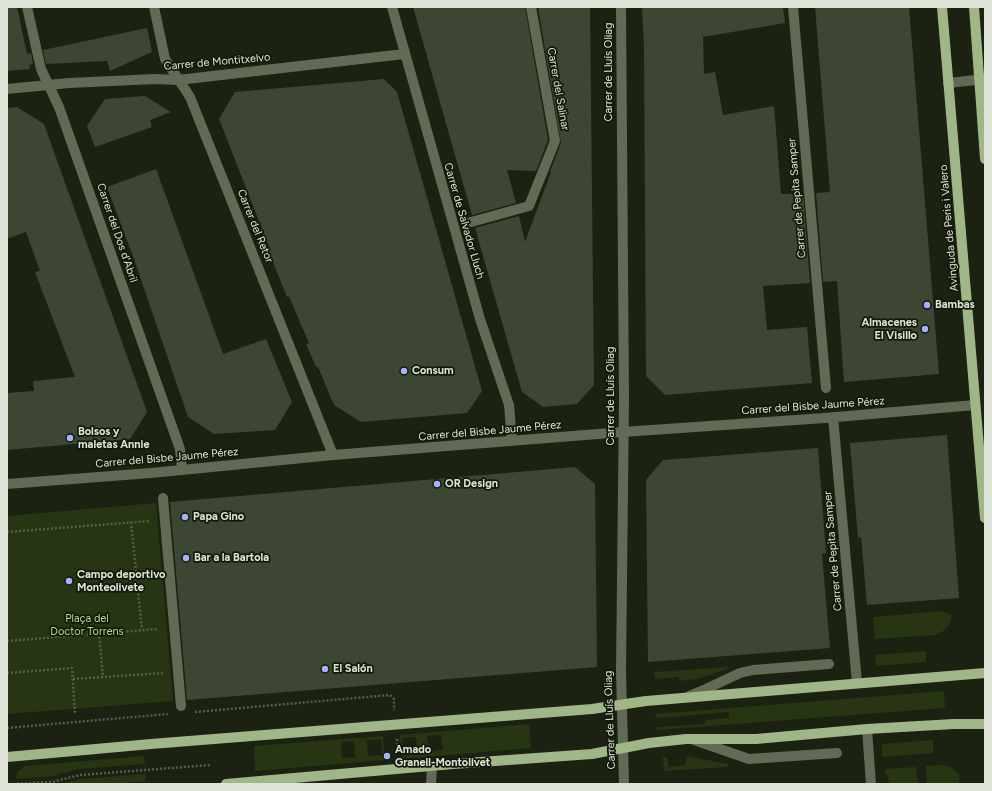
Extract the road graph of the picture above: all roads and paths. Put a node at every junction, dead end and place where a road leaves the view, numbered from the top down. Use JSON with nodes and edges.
{"nodes":[{"id":1,"x":27,"y":7,"type":"edge"},
{"id":2,"x":154,"y":7,"type":"edge"},
{"id":3,"x":392,"y":7,"type":"edge"},
{"id":4,"x":531,"y":7,"type":"edge"},
{"id":5,"x":621,"y":7,"type":"edge"},
{"id":6,"x":793,"y":7,"type":"edge"},
{"id":7,"x":942,"y":7,"type":"edge"},
{"id":8,"x":974,"y":7,"type":"edge"},
{"id":9,"x":404,"y":54,"type":"junction"},
{"id":10,"x":982,"y":79,"type":"edge"},
{"id":11,"x":178,"y":80,"type":"junction"},
{"id":12,"x":948,"y":83,"type":"junction"},
{"id":13,"x":49,"y":85,"type":"junction"},
{"id":14,"x":7,"y":89,"type":"edge"},
{"id":15,"x":985,"y":159,"type":"edge"},
{"id":16,"x":471,"y":222,"type":"dead end"},
{"id":17,"x":826,"y":388,"type":"dead end"},
{"id":18,"x":975,"y":405,"type":"junction"},
{"id":19,"x":833,"y":417,"type":"junction"},
{"id":20,"x":624,"y":432,"type":"junction"},
{"id":21,"x":512,"y":441,"type":"junction"},
{"id":22,"x":333,"y":455,"type":"junction"},
{"id":23,"x":182,"y":469,"type":"junction"},
{"id":24,"x":7,"y":484,"type":"edge"},
{"id":25,"x":163,"y":498,"type":"dead end"},
{"id":26,"x":985,"y":518,"type":"edge"},
{"id":27,"x":165,"y":519,"type":"junction"},
{"id":28,"x":131,"y":522,"type":"junction"},
{"id":29,"x":7,"y":532,"type":"edge"},
{"id":30,"x":174,"y":627,"type":"junction"},
{"id":31,"x":142,"y":630,"type":"junction"},
{"id":32,"x":99,"y":633,"type":"junction"},
{"id":33,"x":7,"y":641,"type":"edge"},
{"id":34,"x":829,"y":664,"type":"dead end"},
{"id":35,"x":178,"y":672,"type":"junction"},
{"id":36,"x":7,"y":673,"type":"edge"},
{"id":37,"x":985,"y":674,"type":"edge"},
{"id":38,"x":102,"y":677,"type":"junction"},
{"id":39,"x":73,"y":679,"type":"junction"},
{"id":40,"x":857,"y":683,"type":"junction"},
{"id":41,"x":682,"y":698,"type":"junction"},
{"id":42,"x":622,"y":705,"type":"junction"},
{"id":43,"x":185,"y":709,"type":"joint"},
{"id":44,"x":75,"y":714,"type":"dead end"},
{"id":45,"x":173,"y":714,"type":"dead end"},
{"id":46,"x":395,"y":715,"type":"dead end"},
{"id":47,"x":985,"y":724,"type":"edge"},
{"id":48,"x":7,"y":728,"type":"edge"},
{"id":49,"x":867,"y":729,"type":"junction"},
{"id":50,"x":396,"y":734,"type":"dead end"},
{"id":51,"x":686,"y":739,"type":"junction"},
{"id":52,"x":623,"y":748,"type":"junction"},
{"id":53,"x":837,"y":753,"type":"dead end"},
{"id":54,"x":7,"y":757,"type":"edge"},
{"id":55,"x":399,"y":760,"type":"dead end"},
{"id":56,"x":210,"y":765,"type":"dead end"},
{"id":57,"x":432,"y":766,"type":"junction"},
{"id":58,"x":13,"y":784,"type":"edge"},
{"id":59,"x":226,"y":784,"type":"edge"},
{"id":60,"x":431,"y":784,"type":"edge"},
{"id":61,"x":624,"y":784,"type":"edge"},
{"id":62,"x":871,"y":784,"type":"edge"}],
"edges":[{"from":1,"to":13,"type":"street","name":"Carrer del Dos d'Abril"},
{"from":2,"to":11,"type":"street","name":"Carrer del Retor"},
{"from":3,"to":9,"type":"street","name":"Carrer de Salvador Lluch"},
{"from":4,"to":16,"type":"street","name":"Carrer del Salinar"},
{"from":5,"to":20,"type":"street","name":"Carrer de Lluís Oliag"},
{"from":6,"to":17,"type":"street","name":"Carrer de Pepita Samper"},
{"from":7,"to":12,"type":"main road","name":"Avinguda de Peris i Valero"},
{"from":8,"to":10,"type":"main road"},
{"from":9,"to":11,"type":"street","name":"Carrer de Montitxelvo"},
{"from":9,"to":21,"type":"street","name":"Carrer de Salvador Lluch"},
{"from":10,"to":12,"type":"street"},
{"from":10,"to":15,"type":"main road"},
{"from":11,"to":13,"type":"street","name":"Carrer de Montitxelvo"},
{"from":11,"to":22,"type":"street","name":"Carrer del Retor"},
{"from":12,"to":18,"type":"main road","name":"Avinguda de Peris i Valero"},
{"from":13,"to":14,"type":"street","name":"Carrer de Montitxelvo"},
{"from":13,"to":23,"type":"street","name":"Carrer del Dos d'Abril"},
{"from":18,"to":19,"type":"street","name":"Carrer del Bisbe Jaume Pérez"},
{"from":18,"to":26,"type":"main road","name":"Avinguda de Peris i Valero"},
{"from":19,"to":20,"type":"street","name":"Carrer del Bisbe Jaume Pérez"},
{"from":19,"to":40,"type":"street","name":"Carrer de Pepita Samper"},
{"from":20,"to":21,"type":"street","name":"Carrer del Bisbe Jaume Pérez"},
{"from":20,"to":42,"type":"street","name":"Carrer de Lluís Oliag"},
{"from":21,"to":22,"type":"street","name":"Carrer del Bisbe Jaume Pérez"},
{"from":22,"to":23,"type":"street","name":"Carrer del Bisbe Jaume Pérez"},
{"from":23,"to":24,"type":"street","name":"Carrer del Bisbe Jaume Pérez"},
{"from":25,"to":27,"type":"street"},
{"from":27,"to":28,"type":"path"},
{"from":27,"to":30,"type":"street"},
{"from":28,"to":29,"type":"path"},
{"from":28,"to":31,"type":"path"},
{"from":30,"to":31,"type":"path"},
{"from":30,"to":35,"type":"street"},
{"from":31,"to":32,"type":"path"},
{"from":32,"to":33,"type":"path"},
{"from":32,"to":38,"type":"path"},
{"from":34,"to":41,"type":"street"},
{"from":35,"to":38,"type":"path"},
{"from":35,"to":43,"type":"street"},
{"from":36,"to":39,"type":"path"},
{"from":37,"to":40,"type":"main road"},
{"from":38,"to":39,"type":"path"},
{"from":39,"to":44,"type":"path"},
{"from":40,"to":41,"type":"main road"},
{"from":41,"to":42,"type":"main road"},
{"from":42,"to":52,"type":"street","name":"Carrer de Lluís Oliag"},
{"from":42,"to":54,"type":"main road"},
{"from":43,"to":46,"type":"path"},
{"from":45,"to":48,"type":"path"},
{"from":47,"to":49,"type":"main road"},
{"from":49,"to":51,"type":"main road"},
{"from":49,"to":62,"type":"street"},
{"from":50,"to":55,"type":"path"},
{"from":51,"to":52,"type":"main road"},
{"from":51,"to":53,"type":"street"},
{"from":52,"to":57,"type":"main road"},
{"from":52,"to":61,"type":"street","name":"Carrer de Lluís Oliag"},
{"from":56,"to":58,"type":"path"},
{"from":57,"to":59,"type":"main road"},
{"from":57,"to":60,"type":"street"}]}
